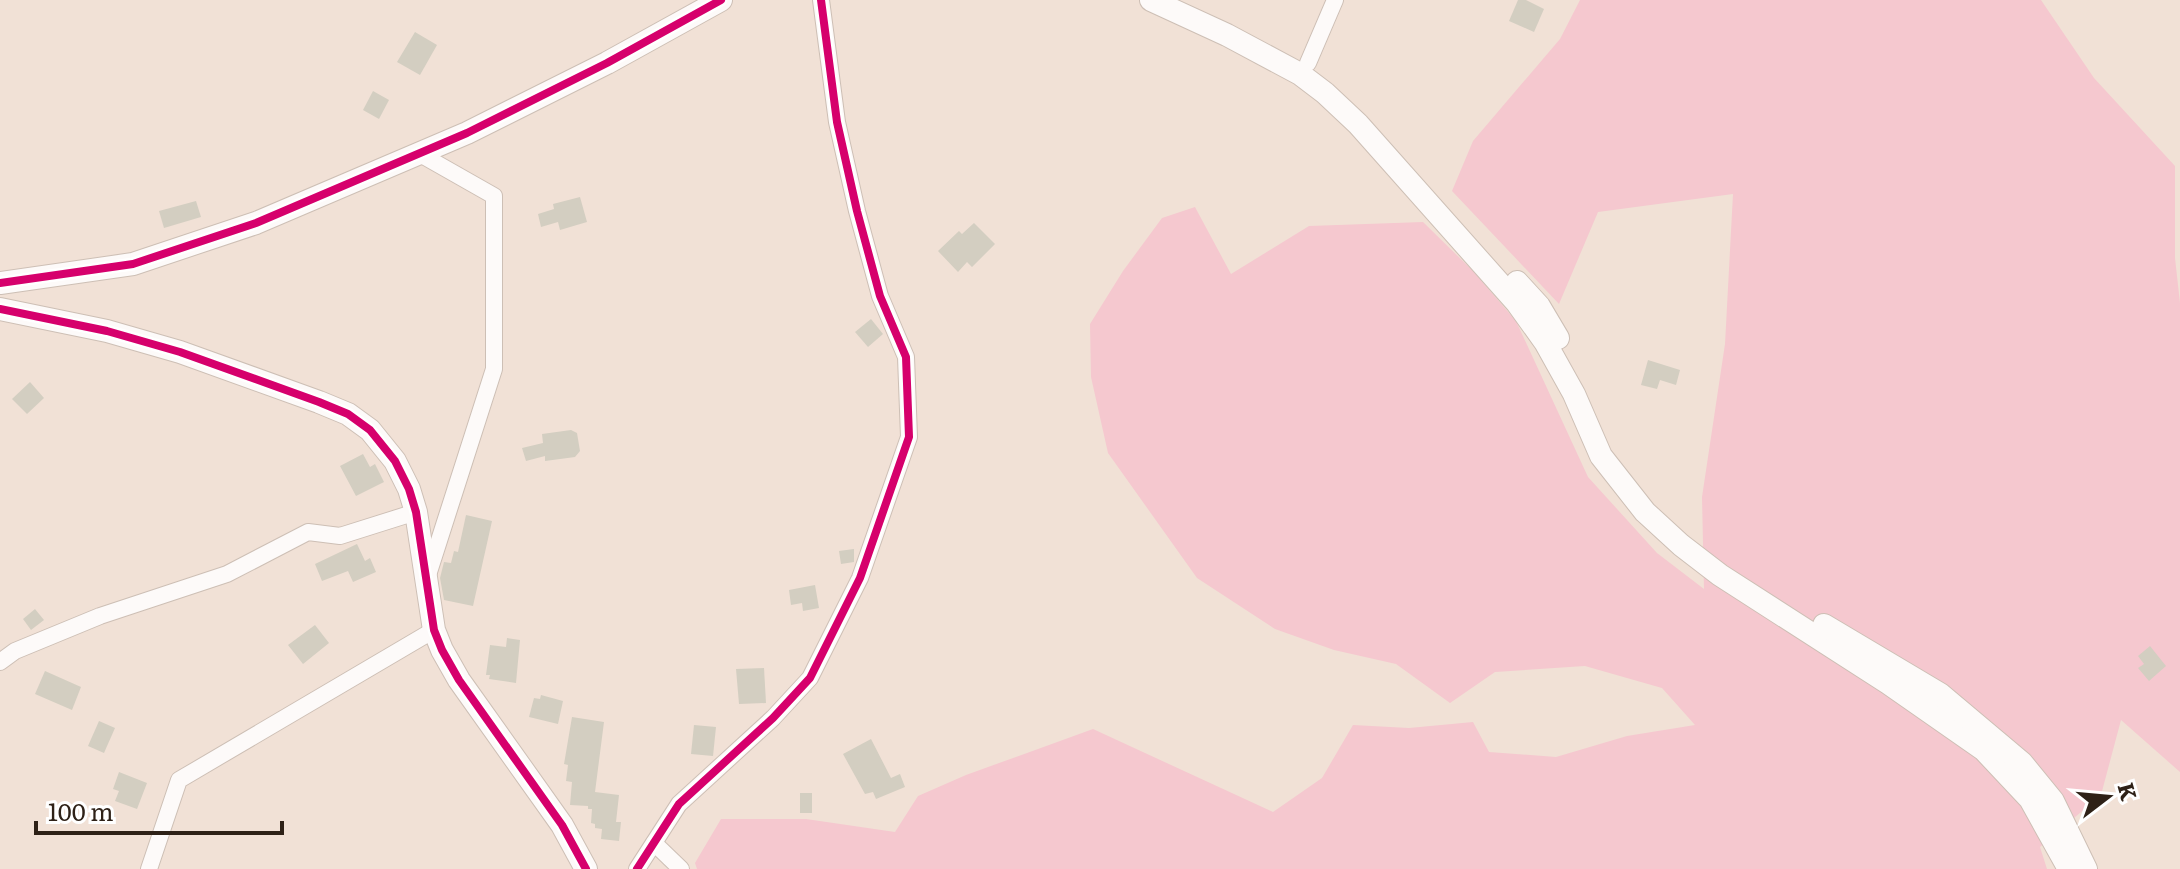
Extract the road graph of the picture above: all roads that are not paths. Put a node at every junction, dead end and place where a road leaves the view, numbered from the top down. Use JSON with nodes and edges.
{"nodes":[{"id":1,"x":721,"y":0,"type":"edge"},
{"id":2,"x":821,"y":0,"type":"edge"},
{"id":3,"x":1151,"y":0,"type":"edge"},
{"id":4,"x":1180,"y":0,"type":"edge"},
{"id":5,"x":1335,"y":0,"type":"edge"},
{"id":6,"x":1308,"y":63,"type":"junction"},
{"id":7,"x":420,"y":154,"type":"junction"},
{"id":8,"x":1430,"y":195,"type":"junction"},
{"id":9,"x":0,"y":283,"type":"edge"},
{"id":10,"x":0,"y":309,"type":"edge"},
{"id":11,"x":416,"y":512,"type":"junction"},
{"id":12,"x":425,"y":583,"type":"junction"},
{"id":13,"x":434,"y":630,"type":"junction"},
{"id":14,"x":0,"y":662,"type":"edge"},
{"id":15,"x":654,"y":843,"type":"junction"},
{"id":16,"x":149,"y":869,"type":"edge"},
{"id":17,"x":586,"y":869,"type":"edge"},
{"id":18,"x":637,"y":869,"type":"edge"},
{"id":19,"x":681,"y":869,"type":"edge"},
{"id":20,"x":2069,"y":869,"type":"edge"},
{"id":21,"x":2086,"y":869,"type":"edge"}],
"edges":[{"from":1,"to":7,"type":"main road"},
{"from":2,"to":15,"type":"street"},
{"from":3,"to":8,"type":"main road"},
{"from":4,"to":6,"type":"main road"},
{"from":5,"to":6,"type":"street"},
{"from":6,"to":8,"type":"main road"},
{"from":7,"to":9,"type":"main road"},
{"from":7,"to":12,"type":"street"},
{"from":8,"to":20,"type":"main road"},
{"from":8,"to":21,"type":"main road"},
{"from":10,"to":11,"type":"main road"},
{"from":11,"to":12,"type":"main road"},
{"from":11,"to":14,"type":"street"},
{"from":12,"to":13,"type":"main road"},
{"from":13,"to":16,"type":"street"},
{"from":13,"to":17,"type":"main road"},
{"from":15,"to":18,"type":"street"},
{"from":15,"to":19,"type":"street"}]}
